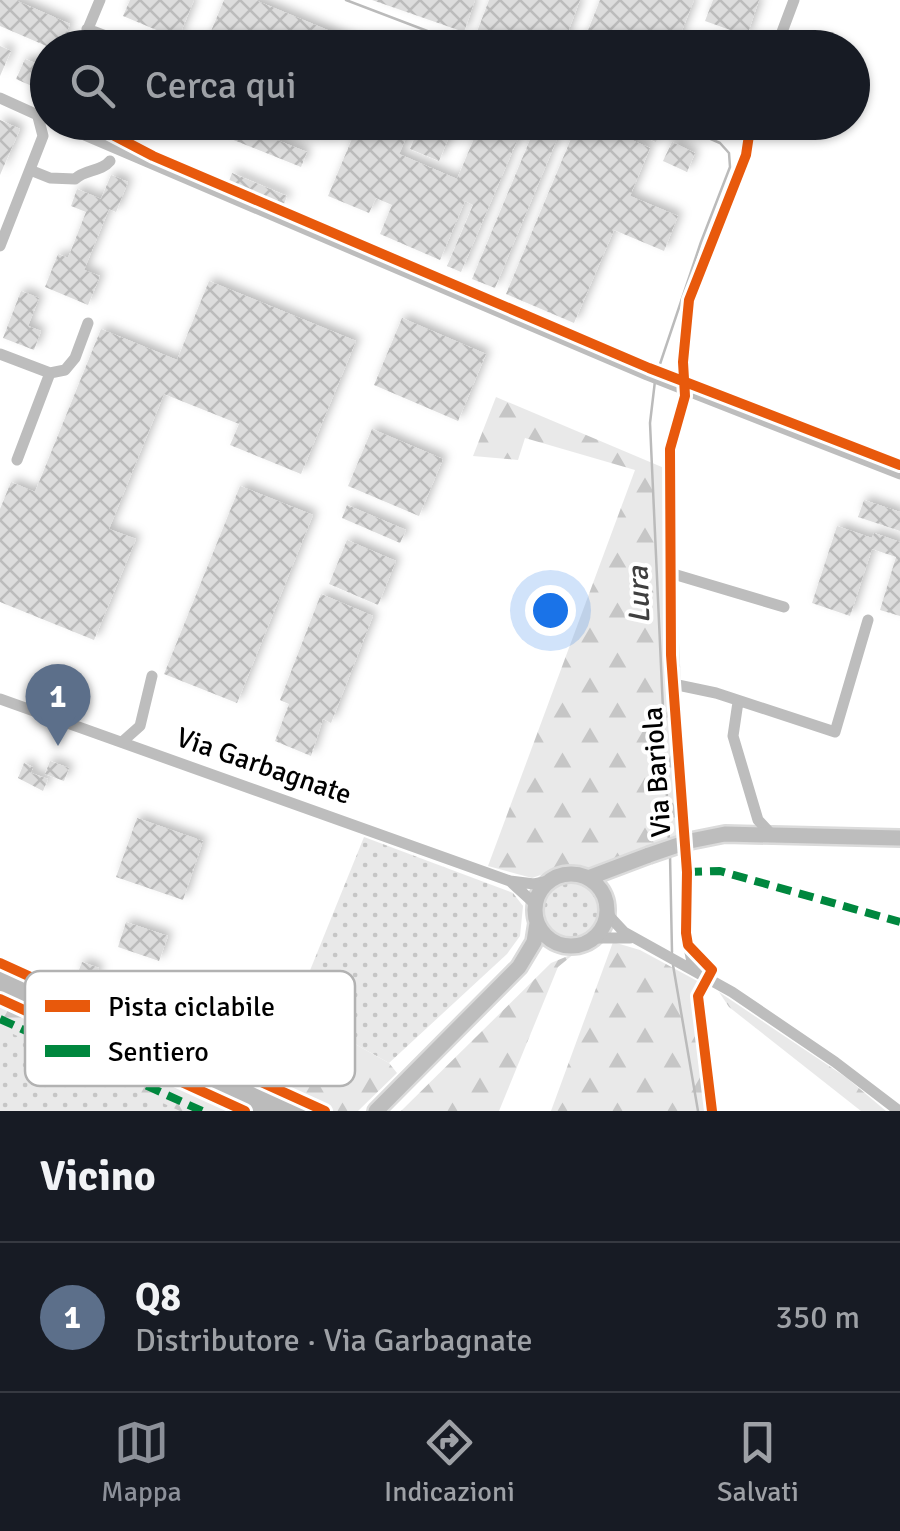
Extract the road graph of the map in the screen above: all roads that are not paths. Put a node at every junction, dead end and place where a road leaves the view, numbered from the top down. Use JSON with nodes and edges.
{"nodes":[{"id":1,"x":100,"y":0,"type":"edge"},
{"id":2,"x":794,"y":0,"type":"edge"},
{"id":3,"x":88,"y":29,"type":"edge"},
{"id":4,"x":783,"y":30,"type":"edge"},
{"id":5,"x":0,"y":98,"type":"edge"},
{"id":6,"x":30,"y":110,"type":"edge"},
{"id":7,"x":41,"y":140,"type":"edge"},
{"id":8,"x":98,"y":140,"type":"edge"},
{"id":9,"x":103,"y":140,"type":"edge"},
{"id":10,"x":118,"y":149,"type":"junction"},
{"id":11,"x":110,"y":161,"type":"dead end"},
{"id":12,"x":30,"y":170,"type":"junction"},
{"id":13,"x":0,"y":246,"type":"edge"},
{"id":14,"x":88,"y":323,"type":"dead end"},
{"id":15,"x":0,"y":354,"type":"edge"},
{"id":16,"x":50,"y":373,"type":"junction"},
{"id":17,"x":17,"y":460,"type":"dead end"},
{"id":18,"x":900,"y":474,"type":"edge"},
{"id":19,"x":784,"y":608,"type":"dead end"},
{"id":20,"x":868,"y":620,"type":"dead end"},
{"id":21,"x":152,"y":676,"type":"dead end"},
{"id":22,"x":672,"y":684,"type":"junction"},
{"id":23,"x":0,"y":699,"type":"edge"},
{"id":24,"x":738,"y":702,"type":"junction"},
{"id":25,"x":140,"y":726,"type":"junction"},
{"id":26,"x":122,"y":742,"type":"junction"},
{"id":27,"x":148,"y":752,"type":"junction"},
{"id":28,"x":756,"y":809,"type":"junction"},
{"id":29,"x":742,"y":834,"type":"junction"},
{"id":30,"x":772,"y":835,"type":"junction"},
{"id":31,"x":900,"y":838,"type":"edge"},
{"id":32,"x":642,"y":858,"type":"junction"},
{"id":33,"x":588,"y":878,"type":"junction"},
{"id":34,"x":510,"y":881,"type":"junction"},
{"id":35,"x":549,"y":881,"type":"junction"},
{"id":36,"x":535,"y":904,"type":"junction"},
{"id":37,"x":607,"y":906,"type":"junction"},
{"id":38,"x":537,"y":923,"type":"junction"},
{"id":39,"x":594,"y":938,"type":"junction"},
{"id":40,"x":639,"y":940,"type":"junction"},
{"id":41,"x":561,"y":945,"type":"junction"},
{"id":42,"x":519,"y":966,"type":"junction"},
{"id":43,"x":693,"y":967,"type":"junction"},
{"id":44,"x":376,"y":1111,"type":"edge"},
{"id":45,"x":899,"y":1111,"type":"edge"}],
"edges":[{"from":1,"to":3,"type":"street"},
{"from":2,"to":4,"type":"street"},
{"from":5,"to":6,"type":"street"},
{"from":7,"to":12,"type":"street"},
{"from":8,"to":10,"type":"street"},
{"from":9,"to":10,"type":"street"},
{"from":10,"to":18,"type":"street"},
{"from":11,"to":12,"type":"street"},
{"from":12,"to":13,"type":"street"},
{"from":14,"to":16,"type":"street"},
{"from":15,"to":16,"type":"street"},
{"from":16,"to":17,"type":"street"},
{"from":19,"to":22,"type":"street","name":"Via Bariola"},
{"from":20,"to":24,"type":"street"},
{"from":21,"to":25,"type":"street"},
{"from":22,"to":24,"type":"street"},
{"from":22,"to":43,"type":"street","name":"Via Bariola"},
{"from":23,"to":26,"type":"street","name":"Via Garbagnate"},
{"from":24,"to":28,"type":"street"},
{"from":25,"to":26,"type":"street"},
{"from":25,"to":27,"type":"street"},
{"from":26,"to":27,"type":"street","name":"Via Garbagnate"},
{"from":27,"to":34,"type":"street","name":"Via Garbagnate"},
{"from":28,"to":29,"type":"street"},
{"from":28,"to":30,"type":"street"},
{"from":29,"to":30,"type":"main road"},
{"from":29,"to":32,"type":"main road","bridge":true},
{"from":30,"to":31,"type":"main road"},
{"from":32,"to":33,"type":"main road"},
{"from":32,"to":37,"type":"main road"},
{"from":33,"to":35,"type":"main road"},
{"from":33,"to":37,"type":"main road"},
{"from":34,"to":35,"type":"street","name":"Via Garbagnate"},
{"from":34,"to":36,"type":"street","name":"Via Garbagnate"},
{"from":35,"to":36,"type":"main road"},
{"from":36,"to":38,"type":"main road"},
{"from":37,"to":39,"type":"main road"},
{"from":37,"to":40,"type":"street"},
{"from":38,"to":41,"type":"main road"},
{"from":38,"to":42,"type":"main road"},
{"from":39,"to":40,"type":"street"},
{"from":39,"to":41,"type":"main road"},
{"from":40,"to":43,"type":"street"},
{"from":41,"to":42,"type":"main road"},
{"from":42,"to":44,"type":"main road"},
{"from":43,"to":45,"type":"street"}]}
